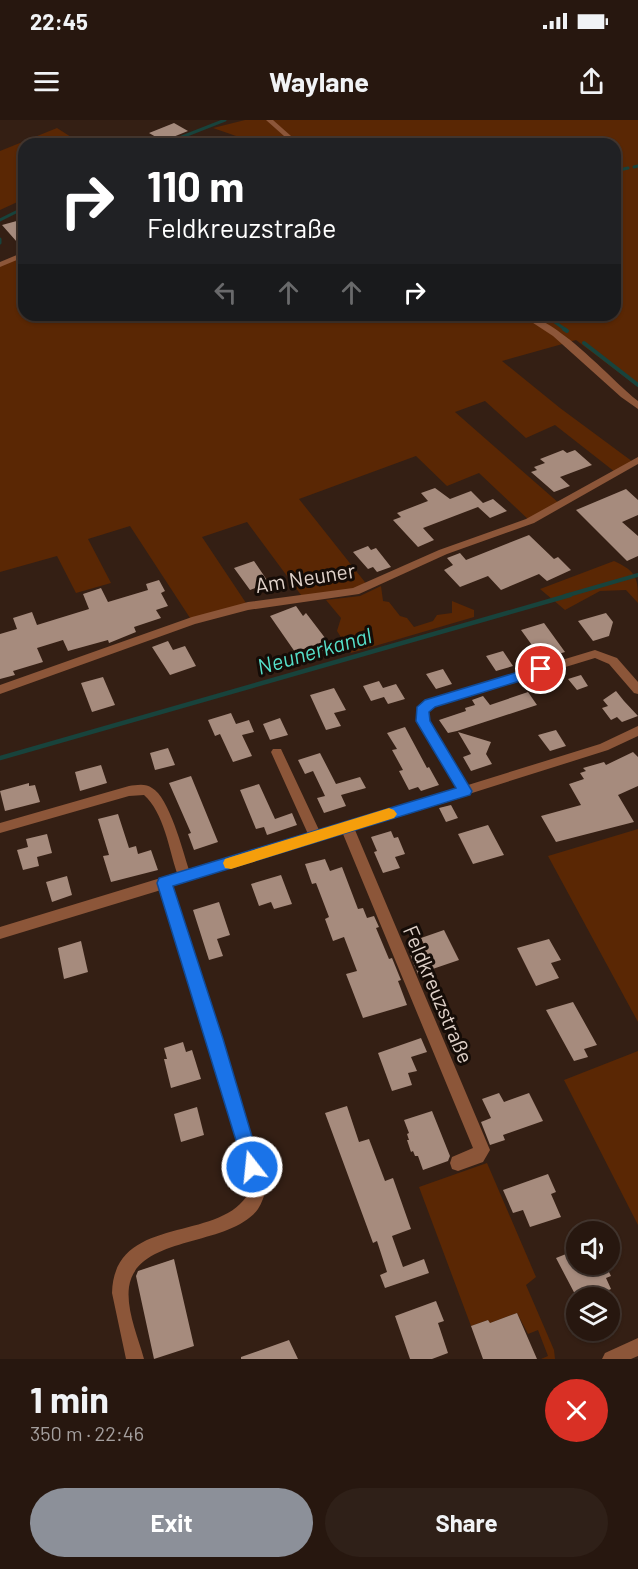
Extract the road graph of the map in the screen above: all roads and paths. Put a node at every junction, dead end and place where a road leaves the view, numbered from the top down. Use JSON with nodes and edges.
{"nodes":[{"id":1,"x":270,"y":120,"type":"edge"},
{"id":2,"x":290,"y":138,"type":"edge"},
{"id":3,"x":18,"y":257,"type":"edge"},
{"id":4,"x":0,"y":265,"type":"edge"},
{"id":5,"x":535,"y":321,"type":"edge"},
{"id":6,"x":638,"y":406,"type":"edge"},
{"id":7,"x":638,"y":460,"type":"edge"},
{"id":8,"x":0,"y":690,"type":"edge"},
{"id":9,"x":638,"y":690,"type":"edge"},
{"id":10,"x":638,"y":731,"type":"edge"},
{"id":11,"x":276,"y":752,"type":"dead end"},
{"id":12,"x":465,"y":791,"type":"junction"},
{"id":13,"x":347,"y":827,"type":"junction"},
{"id":14,"x":0,"y":828,"type":"edge"},
{"id":15,"x":316,"y":837,"type":"junction"},
{"id":16,"x":185,"y":877,"type":"junction"},
{"id":17,"x":165,"y":883,"type":"junction"},
{"id":18,"x":0,"y":933,"type":"edge"},
{"id":19,"x":458,"y":1163,"type":"dead end"},
{"id":20,"x":638,"y":1347,"type":"edge"},
{"id":21,"x":135,"y":1359,"type":"edge"},
{"id":22,"x":611,"y":1359,"type":"edge"}],
"edges":[{"from":1,"to":2,"type":"street"},
{"from":3,"to":4,"type":"street"},
{"from":5,"to":6,"type":"street"},
{"from":7,"to":8,"type":"street","name":"Am Neuner"},
{"from":9,"to":12,"type":"street"},
{"from":10,"to":12,"type":"street"},
{"from":11,"to":15,"type":"street"},
{"from":12,"to":13,"type":"street"},
{"from":13,"to":15,"type":"street"},
{"from":13,"to":19,"type":"street","name":"Feldkreuzstraße"},
{"from":14,"to":16,"type":"street"},
{"from":15,"to":16,"type":"street"},
{"from":16,"to":17,"type":"street"},
{"from":17,"to":18,"type":"street"},
{"from":17,"to":21,"type":"street"},
{"from":20,"to":22,"type":"street"}]}
